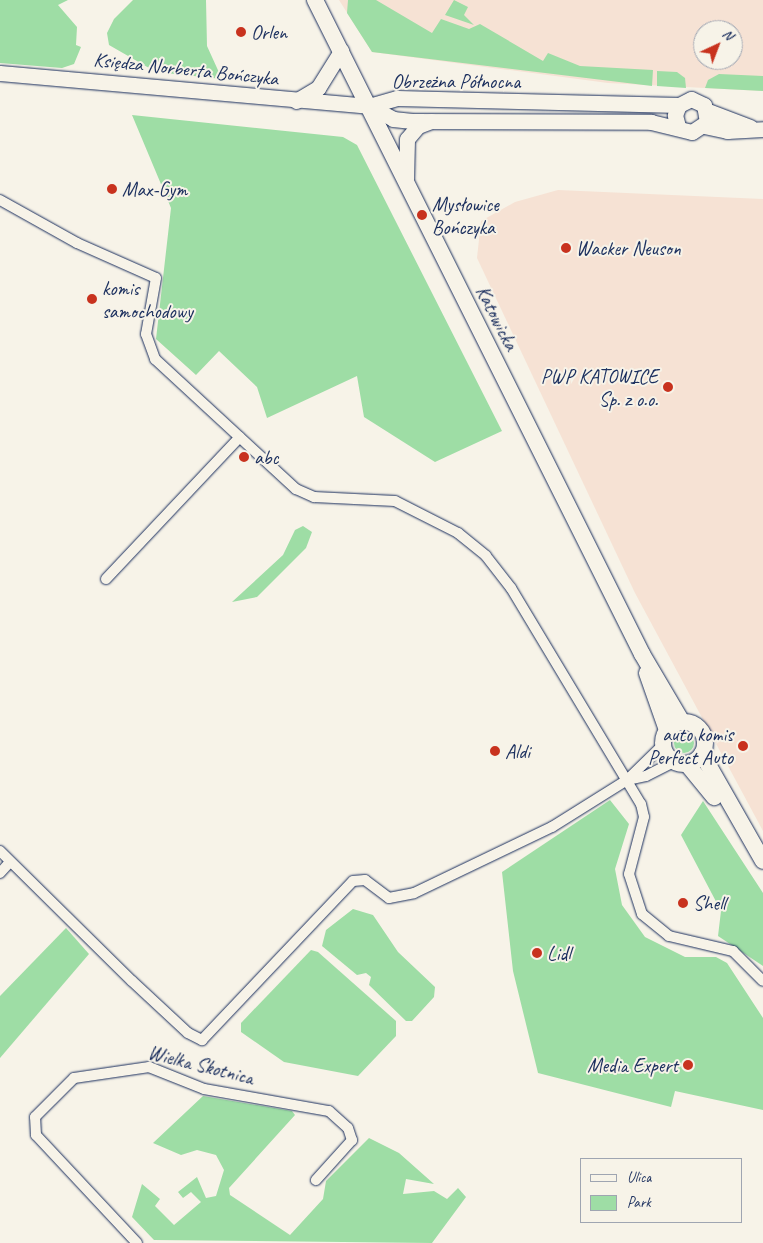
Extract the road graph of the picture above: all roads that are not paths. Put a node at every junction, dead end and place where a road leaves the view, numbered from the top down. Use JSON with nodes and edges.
{"nodes":[{"id":1,"x":314,"y":0,"type":"edge"},
{"id":2,"x":341,"y":51,"type":"junction"},
{"id":3,"x":0,"y":73,"type":"edge"},
{"id":4,"x":296,"y":101,"type":"junction"},
{"id":5,"x":679,"y":105,"type":"junction"},
{"id":6,"x":368,"y":106,"type":"junction"},
{"id":7,"x":708,"y":111,"type":"junction"},
{"id":8,"x":432,"y":121,"type":"junction"},
{"id":9,"x":678,"y":126,"type":"junction"},
{"id":10,"x":704,"y":126,"type":"junction"},
{"id":11,"x":760,"y":129,"type":"edge"},
{"id":12,"x":406,"y":184,"type":"junction"},
{"id":13,"x":0,"y":200,"type":"edge"},
{"id":14,"x":240,"y":437,"type":"junction"},
{"id":15,"x":106,"y":579,"type":"dead end"},
{"id":16,"x":671,"y":732,"type":"junction"},
{"id":17,"x":702,"y":754,"type":"junction"},
{"id":18,"x":680,"y":763,"type":"junction"},
{"id":19,"x":627,"y":780,"type":"junction"},
{"id":20,"x":754,"y":846,"type":"junction"},
{"id":21,"x":0,"y":851,"type":"edge"},
{"id":22,"x":763,"y":861,"type":"edge"},
{"id":23,"x":10,"y":862,"type":"junction"},
{"id":24,"x":0,"y":873,"type":"edge"},
{"id":25,"x":763,"y":981,"type":"edge"},
{"id":26,"x":316,"y":1180,"type":"dead end"},
{"id":27,"x":137,"y":1243,"type":"edge"}],
"edges":[{"from":1,"to":2,"type":"main road","name":"Katowicka"},
{"from":2,"to":4,"type":"street"},
{"from":2,"to":6,"type":"main road","name":"Katowicka"},
{"from":3,"to":4,"type":"street","name":"Księdza Norberta Bończyka"},
{"from":4,"to":6,"type":"street","name":"Księdza Norberta Bończyka"},
{"from":5,"to":6,"type":"street","name":"Obrzeżna Północna"},
{"from":5,"to":7,"type":"street","name":"Obrzeżna Północna"},
{"from":5,"to":9,"type":"street"},
{"from":6,"to":8,"type":"street","name":"Obrzeżna Północna"},
{"from":6,"to":12,"type":"main road","name":"Katowicka"},
{"from":7,"to":10,"type":"street"},
{"from":7,"to":11,"type":"street","name":"Obrzeżna Północna"},
{"from":8,"to":9,"type":"street","name":"Obrzeżna Północna"},
{"from":8,"to":12,"type":"street"},
{"from":9,"to":10,"type":"street","name":"Obrzeżna Północna"},
{"from":10,"to":11,"type":"street","name":"Obrzeżna Północna"},
{"from":12,"to":16,"type":"main road","name":"Katowicka"},
{"from":13,"to":14,"type":"street"},
{"from":14,"to":15,"type":"street"},
{"from":14,"to":19,"type":"street"},
{"from":16,"to":17,"type":"main road"},
{"from":16,"to":18,"type":"main road","name":"Katowicka"},
{"from":16,"to":19,"type":"street"},
{"from":17,"to":18,"type":"main road"},
{"from":17,"to":20,"type":"main road"},
{"from":18,"to":19,"type":"street"},
{"from":18,"to":20,"type":"main road"},
{"from":19,"to":23,"type":"street"},
{"from":19,"to":25,"type":"street"},
{"from":20,"to":22,"type":"main road"},
{"from":21,"to":23,"type":"street"},
{"from":23,"to":24,"type":"street"},
{"from":26,"to":27,"type":"street","name":"Wielka Skotnica"}]}
